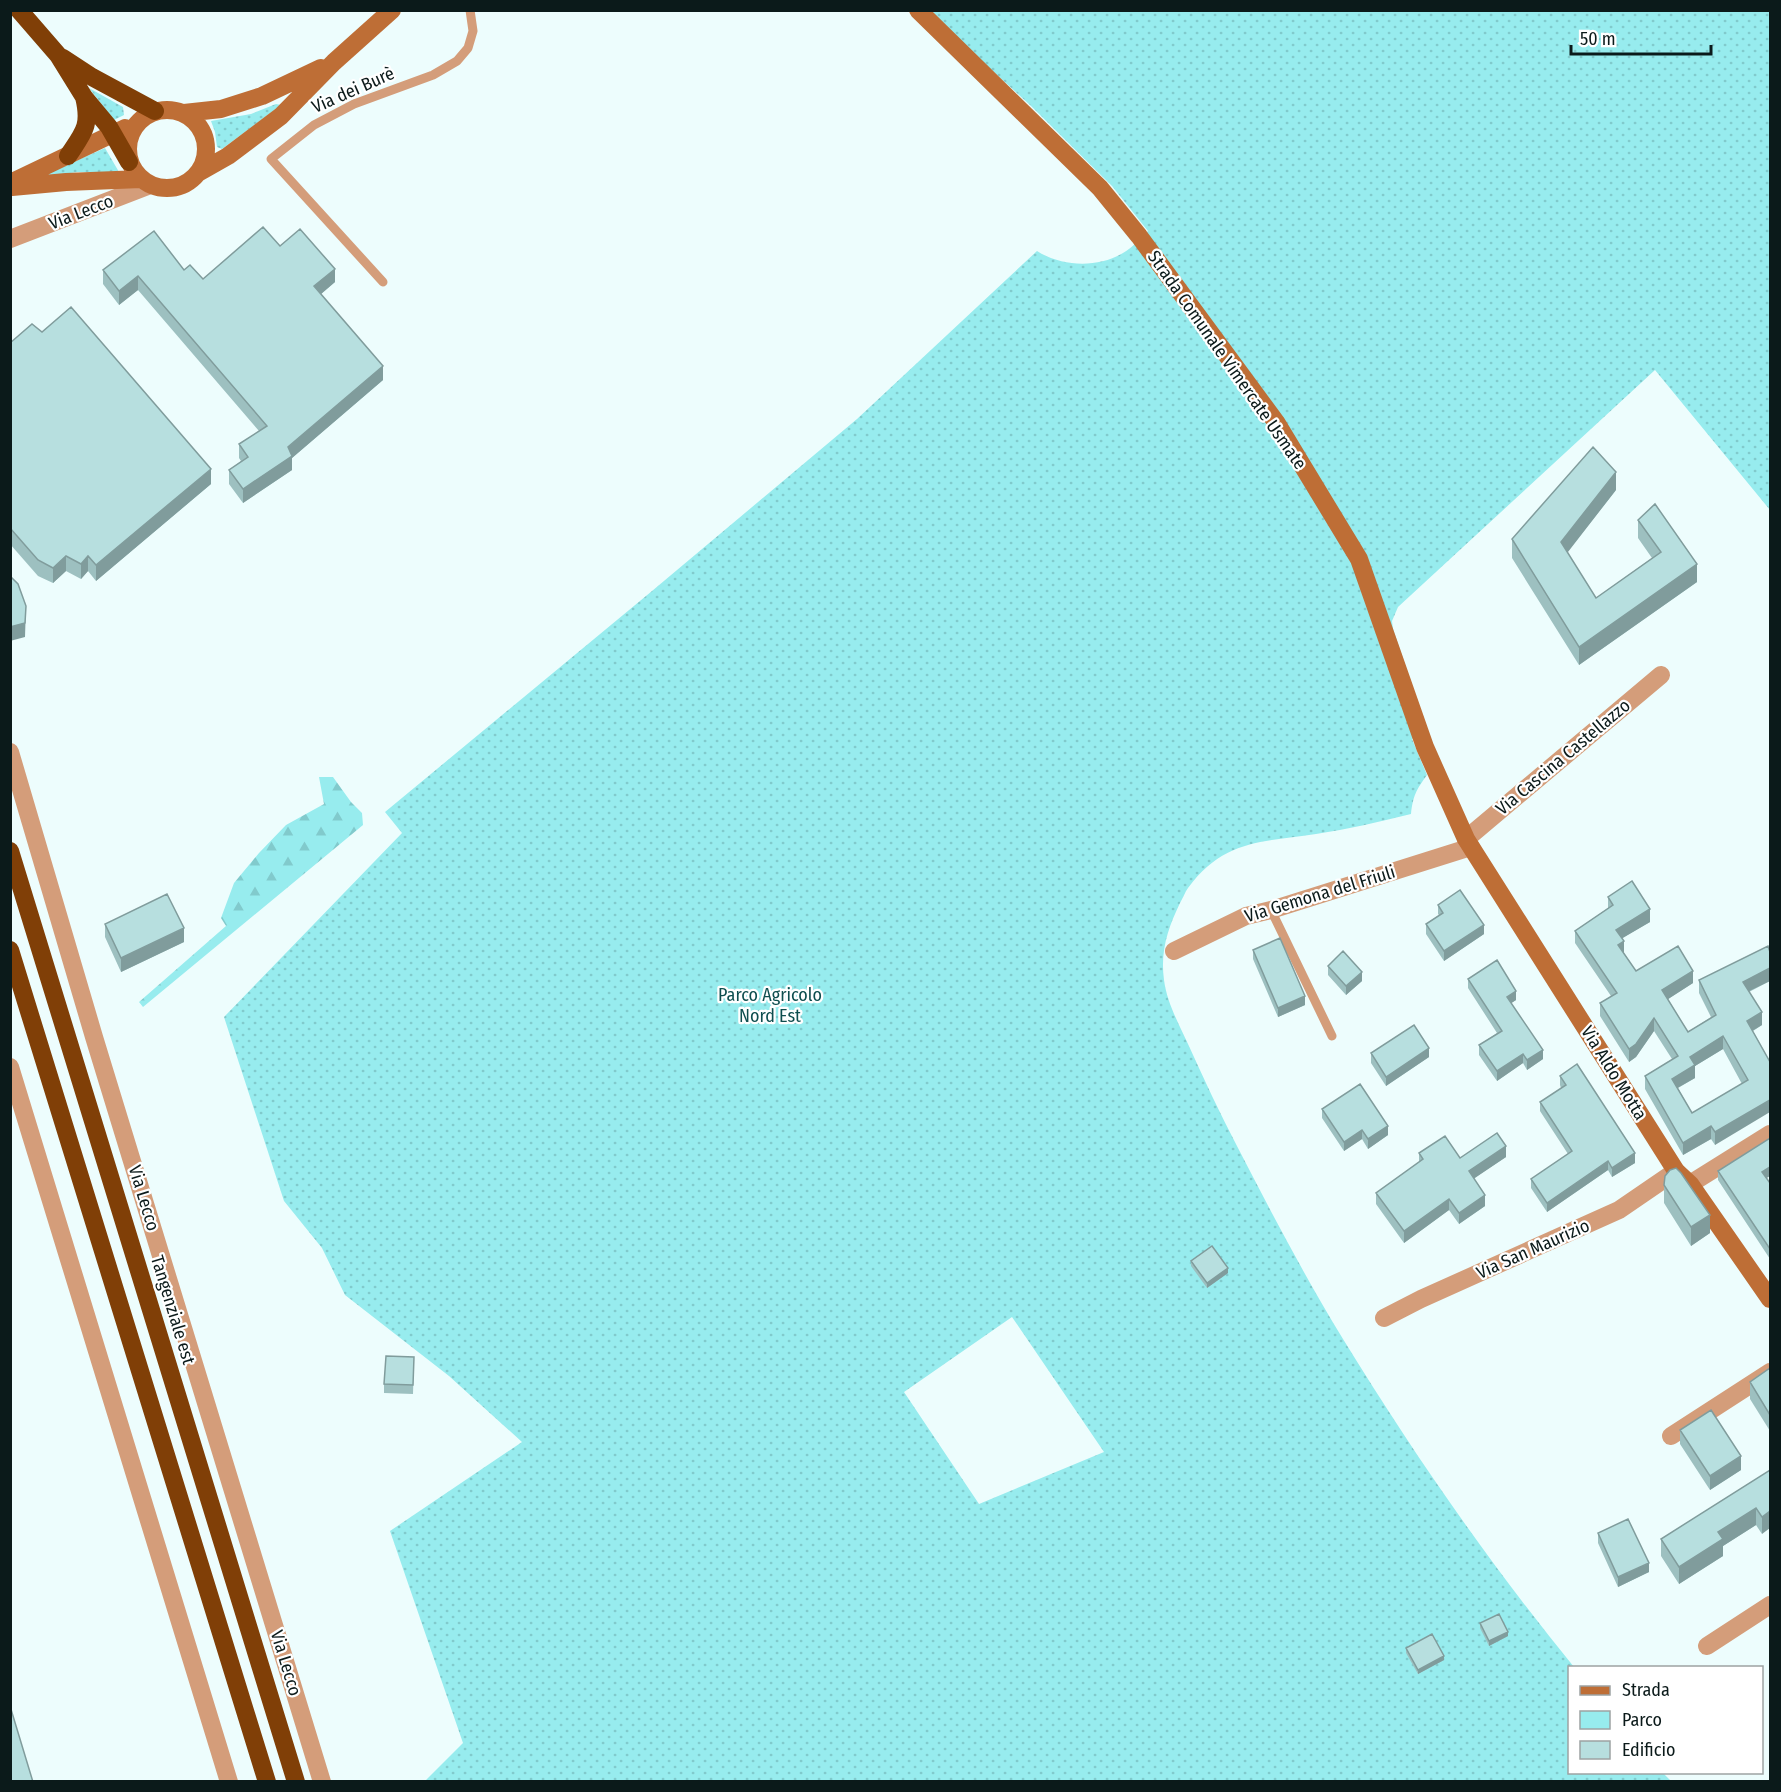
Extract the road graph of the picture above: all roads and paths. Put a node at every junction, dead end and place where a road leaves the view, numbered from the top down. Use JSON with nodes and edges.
{"nodes":[{"id":1,"x":20,"y":10,"type":"edge"},
{"id":2,"x":392,"y":10,"type":"edge"},
{"id":3,"x":470,"y":10,"type":"edge"},
{"id":4,"x":918,"y":10,"type":"edge"},
{"id":5,"x":58,"y":55,"type":"junction"},
{"id":6,"x":334,"y":62,"type":"junction"},
{"id":7,"x":84,"y":97,"type":"junction"},
{"id":8,"x":155,"y":111,"type":"junction"},
{"id":9,"x":184,"y":113,"type":"junction"},
{"id":10,"x":138,"y":123,"type":"junction"},
{"id":11,"x":114,"y":134,"type":"junction"},
{"id":12,"x":68,"y":156,"type":"junction"},
{"id":13,"x":129,"y":162,"type":"junction"},
{"id":14,"x":198,"y":173,"type":"junction"},
{"id":15,"x":146,"y":182,"type":"junction"},
{"id":16,"x":10,"y":185,"type":"edge"},
{"id":17,"x":10,"y":239,"type":"edge"},
{"id":18,"x":383,"y":282,"type":"dead end"},
{"id":19,"x":1660,"y":675,"type":"dead end"},
{"id":20,"x":10,"y":752,"type":"edge"},
{"id":21,"x":1468,"y":843,"type":"junction"},
{"id":22,"x":10,"y":851,"type":"edge"},
{"id":23,"x":1271,"y":910,"type":"junction"},
{"id":24,"x":10,"y":950,"type":"edge"},
{"id":25,"x":1174,"y":951,"type":"dead end"},
{"id":26,"x":1332,"y":1036,"type":"dead end"},
{"id":27,"x":10,"y":1067,"type":"edge"},
{"id":28,"x":1770,"y":1134,"type":"edge"},
{"id":29,"x":1676,"y":1171,"type":"junction"},
{"id":30,"x":1690,"y":1184,"type":"junction"},
{"id":31,"x":1770,"y":1299,"type":"edge"},
{"id":32,"x":1384,"y":1318,"type":"dead end"},
{"id":33,"x":1770,"y":1372,"type":"edge"},
{"id":34,"x":1671,"y":1436,"type":"dead end"},
{"id":35,"x":1770,"y":1605,"type":"edge"},
{"id":36,"x":1707,"y":1646,"type":"dead end"},
{"id":37,"x":230,"y":1782,"type":"edge"},
{"id":38,"x":267,"y":1782,"type":"edge"},
{"id":39,"x":296,"y":1782,"type":"edge"},
{"id":40,"x":322,"y":1782,"type":"edge"}],
"edges":[{"from":1,"to":5,"type":"highway"},
{"from":2,"to":6,"type":"street"},
{"from":3,"to":18,"type":"lane","name":"Via dei Burè"},
{"from":4,"to":21,"type":"street","name":"Strada Comunale Vimercate Usmate"},
{"from":5,"to":7,"type":"highway"},
{"from":5,"to":8,"type":"highway"},
{"from":6,"to":9,"type":"street"},
{"from":6,"to":14,"type":"street"},
{"from":7,"to":11,"type":"highway"},
{"from":7,"to":12,"type":"highway"},
{"from":8,"to":9,"type":"street"},
{"from":8,"to":10,"type":"street"},
{"from":9,"to":14,"type":"street"},
{"from":10,"to":11,"type":"street"},
{"from":10,"to":13,"type":"street"},
{"from":11,"to":12,"type":"street"},
{"from":11,"to":13,"type":"highway"},
{"from":12,"to":16,"type":"street"},
{"from":13,"to":15,"type":"street"},
{"from":14,"to":15,"type":"street"},
{"from":15,"to":16,"type":"street"},
{"from":15,"to":17,"type":"street","name":"Via Lecco"},
{"from":19,"to":21,"type":"street","name":"Via Cascina Castellazzo"},
{"from":20,"to":40,"type":"street","name":"Via Lecco"},
{"from":21,"to":23,"type":"street","name":"Via Gemona del Friuli"},
{"from":21,"to":29,"type":"street","name":"Via Aldo Motta"},
{"from":22,"to":39,"type":"highway","name":"Tangenziale est"},
{"from":23,"to":25,"type":"street","name":"Via Gemona del Friuli"},
{"from":23,"to":26,"type":"lane"},
{"from":24,"to":38,"type":"highway"},
{"from":27,"to":37,"type":"street"},
{"from":28,"to":30,"type":"street"},
{"from":29,"to":30,"type":"street","name":"Via Aldo Motta"},
{"from":29,"to":32,"type":"street","name":"Via San Maurizio"},
{"from":30,"to":31,"type":"street","name":"Via Aldo Motta"},
{"from":33,"to":34,"type":"street"},
{"from":35,"to":36,"type":"street"}]}
